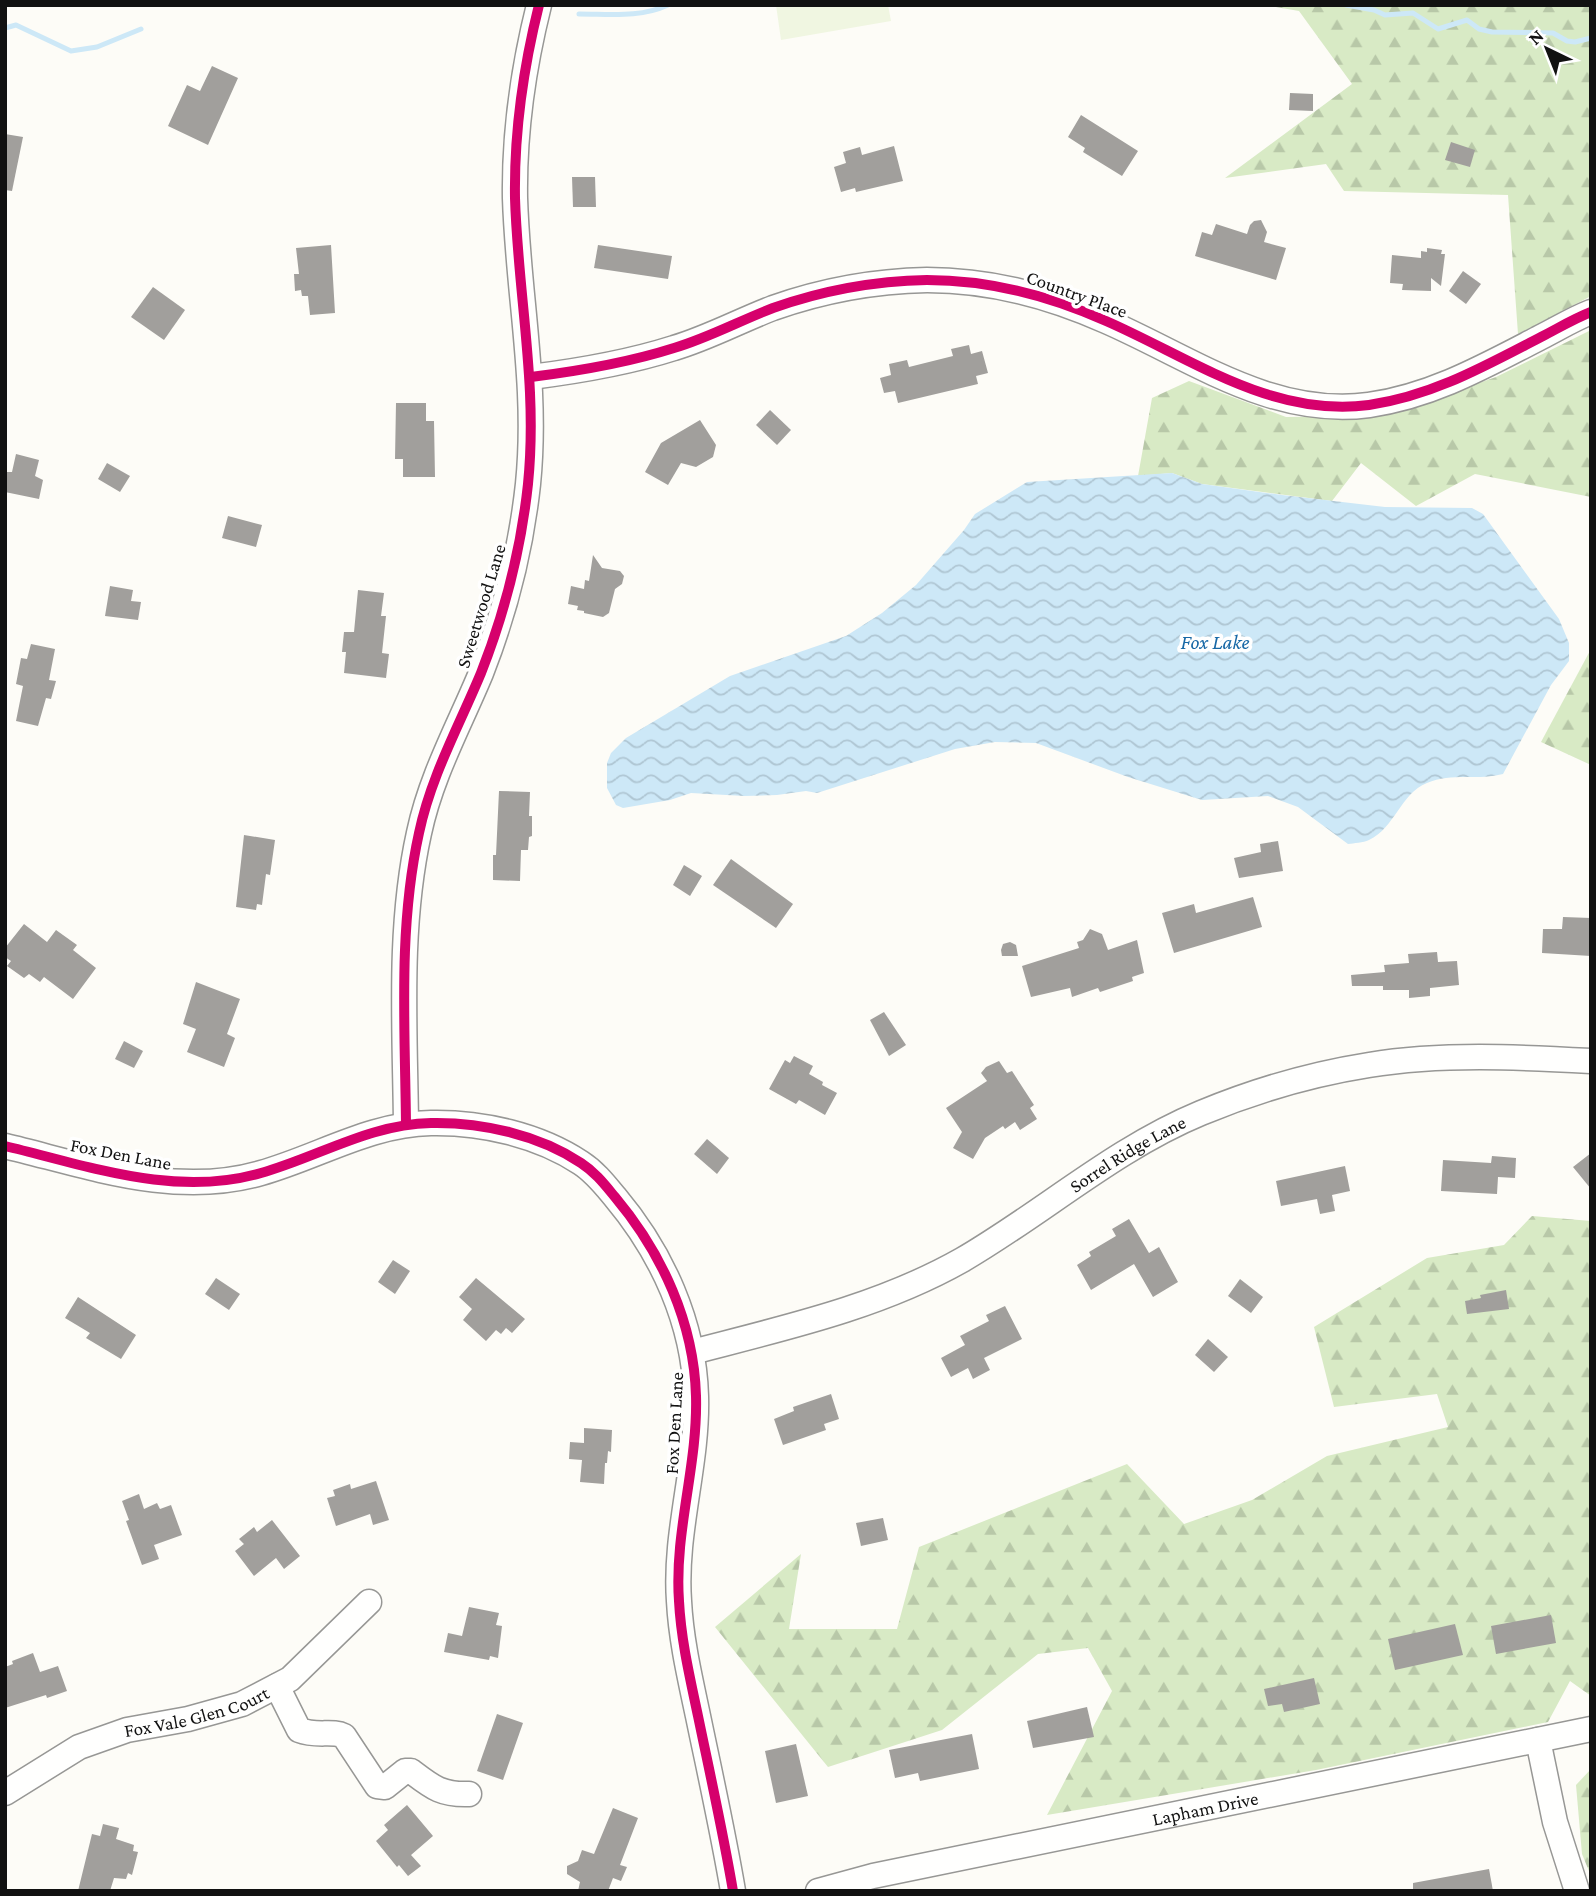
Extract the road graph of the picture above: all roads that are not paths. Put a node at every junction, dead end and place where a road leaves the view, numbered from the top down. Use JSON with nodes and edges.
{"nodes":[{"id":1,"x":538,"y":5,"type":"edge"},
{"id":2,"x":1591,"y":312,"type":"edge"},
{"id":3,"x":531,"y":377,"type":"junction"},
{"id":4,"x":1591,"y":1061,"type":"edge"},
{"id":5,"x":407,"y":1124,"type":"junction"},
{"id":6,"x":5,"y":1146,"type":"edge"},
{"id":7,"x":692,"y":1352,"type":"junction"},
{"id":8,"x":369,"y":1602,"type":"dead end"},
{"id":9,"x":277,"y":1686,"type":"junction"},
{"id":10,"x":1591,"y":1729,"type":"edge"},
{"id":11,"x":1538,"y":1740,"type":"junction"},
{"id":12,"x":5,"y":1793,"type":"edge"},
{"id":13,"x":469,"y":1794,"type":"dead end"},
{"id":14,"x":733,"y":1891,"type":"edge"},
{"id":15,"x":818,"y":1891,"type":"edge"},
{"id":16,"x":1577,"y":1891,"type":"edge"}],
"edges":[{"from":1,"to":3,"type":"street","name":"Sweetwood Lane"},
{"from":2,"to":3,"type":"street","name":"Country Place"},
{"from":3,"to":5,"type":"street","name":"Sweetwood Lane"},
{"from":4,"to":7,"type":"street","name":"Sorrel Ridge Lane"},
{"from":5,"to":6,"type":"street","name":"Fox Den Lane"},
{"from":5,"to":7,"type":"street","name":"Fox Den Lane"},
{"from":7,"to":14,"type":"street","name":"Fox Den Lane"},
{"from":8,"to":9,"type":"street","name":"Fox Vale Glen Court"},
{"from":9,"to":12,"type":"street","name":"Fox Vale Glen Court"},
{"from":9,"to":13,"type":"street"},
{"from":10,"to":11,"type":"street","name":"Lapham Drive"},
{"from":11,"to":15,"type":"street","name":"Lapham Drive"},
{"from":11,"to":16,"type":"street"}]}
